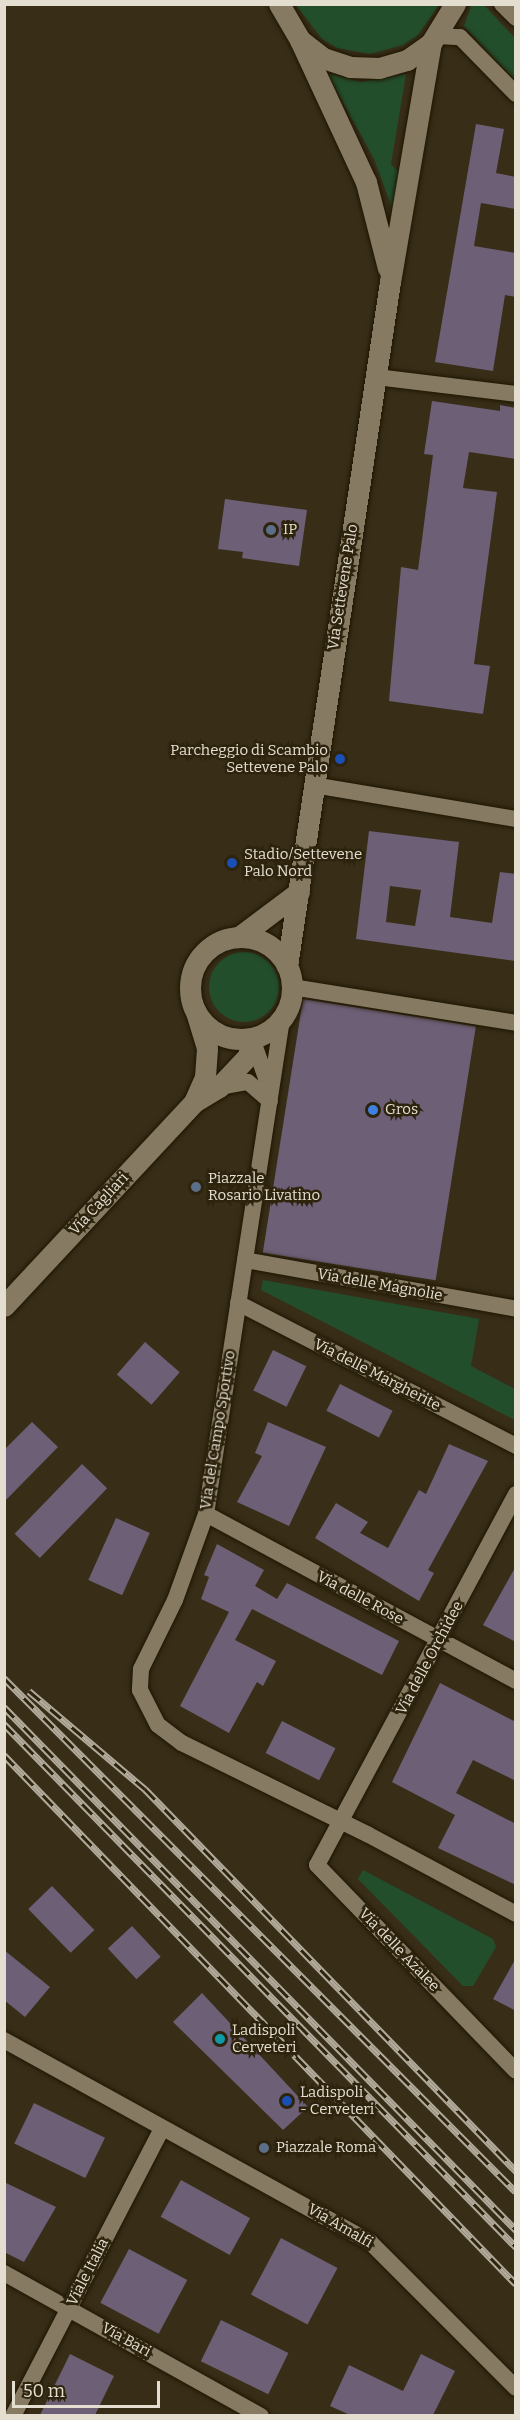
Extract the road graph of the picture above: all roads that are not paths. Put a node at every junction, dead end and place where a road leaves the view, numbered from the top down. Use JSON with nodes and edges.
{"nodes":[{"id":1,"x":279,"y":4,"type":"edge"},
{"id":2,"x":455,"y":4,"type":"edge"},
{"id":3,"x":502,"y":4,"type":"edge"},
{"id":4,"x":516,"y":18,"type":"edge"},
{"id":5,"x":435,"y":39,"type":"junction"},
{"id":6,"x":300,"y":40,"type":"junction"},
{"id":7,"x":516,"y":94,"type":"edge"},
{"id":8,"x":390,"y":282,"type":"junction"},
{"id":9,"x":376,"y":377,"type":"junction"},
{"id":10,"x":516,"y":394,"type":"edge"},
{"id":11,"x":313,"y":785,"type":"junction"},
{"id":12,"x":516,"y":819,"type":"edge"},
{"id":13,"x":299,"y":892,"type":"junction"},
{"id":14,"x":239,"y":937,"type":"junction"},
{"id":15,"x":290,"y":976,"type":"junction"},
{"id":16,"x":196,"y":1014,"type":"junction"},
{"id":17,"x":282,"y":1019,"type":"junction"},
{"id":18,"x":516,"y":1023,"type":"edge"},
{"id":19,"x":252,"y":1038,"type":"junction"},
{"id":20,"x":219,"y":1087,"type":"junction"},
{"id":21,"x":271,"y":1097,"type":"junction"},
{"id":22,"x":194,"y":1102,"type":"junction"},
{"id":23,"x":245,"y":1260,"type":"junction"},
{"id":24,"x":238,"y":1303,"type":"junction"},
{"id":25,"x":4,"y":1306,"type":"edge"},
{"id":26,"x":516,"y":1309,"type":"edge"},
{"id":27,"x":516,"y":1446,"type":"edge"},
{"id":28,"x":516,"y":1494,"type":"edge"},
{"id":29,"x":206,"y":1514,"type":"junction"},
{"id":30,"x":440,"y":1641,"type":"junction"},
{"id":31,"x":516,"y":1681,"type":"edge"},
{"id":32,"x":341,"y":1821,"type":"junction"},
{"id":33,"x":516,"y":1914,"type":"edge"},
{"id":34,"x":4,"y":2040,"type":"edge"},
{"id":35,"x":516,"y":2071,"type":"edge"},
{"id":36,"x":162,"y":2128,"type":"junction"},
{"id":37,"x":4,"y":2273,"type":"edge"},
{"id":38,"x":70,"y":2308,"type":"junction"},
{"id":39,"x":516,"y":2388,"type":"edge"},
{"id":40,"x":251,"y":2413,"type":"edge"},
{"id":41,"x":13,"y":2415,"type":"edge"}],
"edges":[{"from":1,"to":6,"type":"street","name":"Via Settevene Palo"},
{"from":2,"to":5,"type":"street"},
{"from":3,"to":4,"type":"street"},
{"from":5,"to":6,"type":"street"},
{"from":5,"to":7,"type":"street"},
{"from":5,"to":8,"type":"street","name":"Via Settevene Palo"},
{"from":6,"to":8,"type":"street","name":"Via Settevene Palo"},
{"from":8,"to":9,"type":"street","name":"Via Settevene Palo"},
{"from":9,"to":10,"type":"street"},
{"from":9,"to":11,"type":"street","name":"Via Settevene Palo"},
{"from":11,"to":12,"type":"street"},
{"from":11,"to":13,"type":"street","name":"Via Settevene Palo"},
{"from":13,"to":14,"type":"street"},
{"from":13,"to":15,"type":"street","name":"Via Settevene Palo"},
{"from":14,"to":15,"type":"street"},
{"from":14,"to":16,"type":"street"},
{"from":15,"to":17,"type":"street"},
{"from":15,"to":18,"type":"street"},
{"from":16,"to":19,"type":"street"},
{"from":16,"to":22,"type":"street","name":"Via Cagliari"},
{"from":17,"to":19,"type":"street"},
{"from":17,"to":21,"type":"street","name":"Via del Campo Sportivo"},
{"from":19,"to":20,"type":"street","name":"Via Cagliari"},
{"from":19,"to":21,"type":"street","name":"Via del Campo Sportivo"},
{"from":20,"to":21,"type":"street"},
{"from":20,"to":22,"type":"street","name":"Via Cagliari"},
{"from":21,"to":23,"type":"street","name":"Via del Campo Sportivo"},
{"from":22,"to":25,"type":"street","name":"Via Cagliari"},
{"from":23,"to":24,"type":"street","name":"Via del Campo Sportivo"},
{"from":23,"to":26,"type":"street","name":"Via delle Magnolie"},
{"from":24,"to":27,"type":"street","name":"Via delle Margherite"},
{"from":24,"to":29,"type":"street","name":"Via del Campo Sportivo"},
{"from":28,"to":30,"type":"street","name":"Via delle Orchidee"},
{"from":29,"to":30,"type":"street","name":"Via delle Rose"},
{"from":29,"to":32,"type":"street","name":"Via del Campo Sportivo"},
{"from":30,"to":31,"type":"street","name":"Via delle Rose"},
{"from":30,"to":32,"type":"street","name":"Via delle Orchidee"},
{"from":32,"to":33,"type":"street","name":"Via del Campo Sportivo"},
{"from":32,"to":35,"type":"street","name":"Via delle Azalee"},
{"from":34,"to":36,"type":"street"},
{"from":36,"to":38,"type":"street","name":"Viale Italia"},
{"from":36,"to":39,"type":"street","name":"Via Amalfi"},
{"from":37,"to":38,"type":"street","name":"Via Bari"},
{"from":38,"to":40,"type":"street","name":"Via Bari"},
{"from":38,"to":41,"type":"street","name":"Viale Italia"}]}
